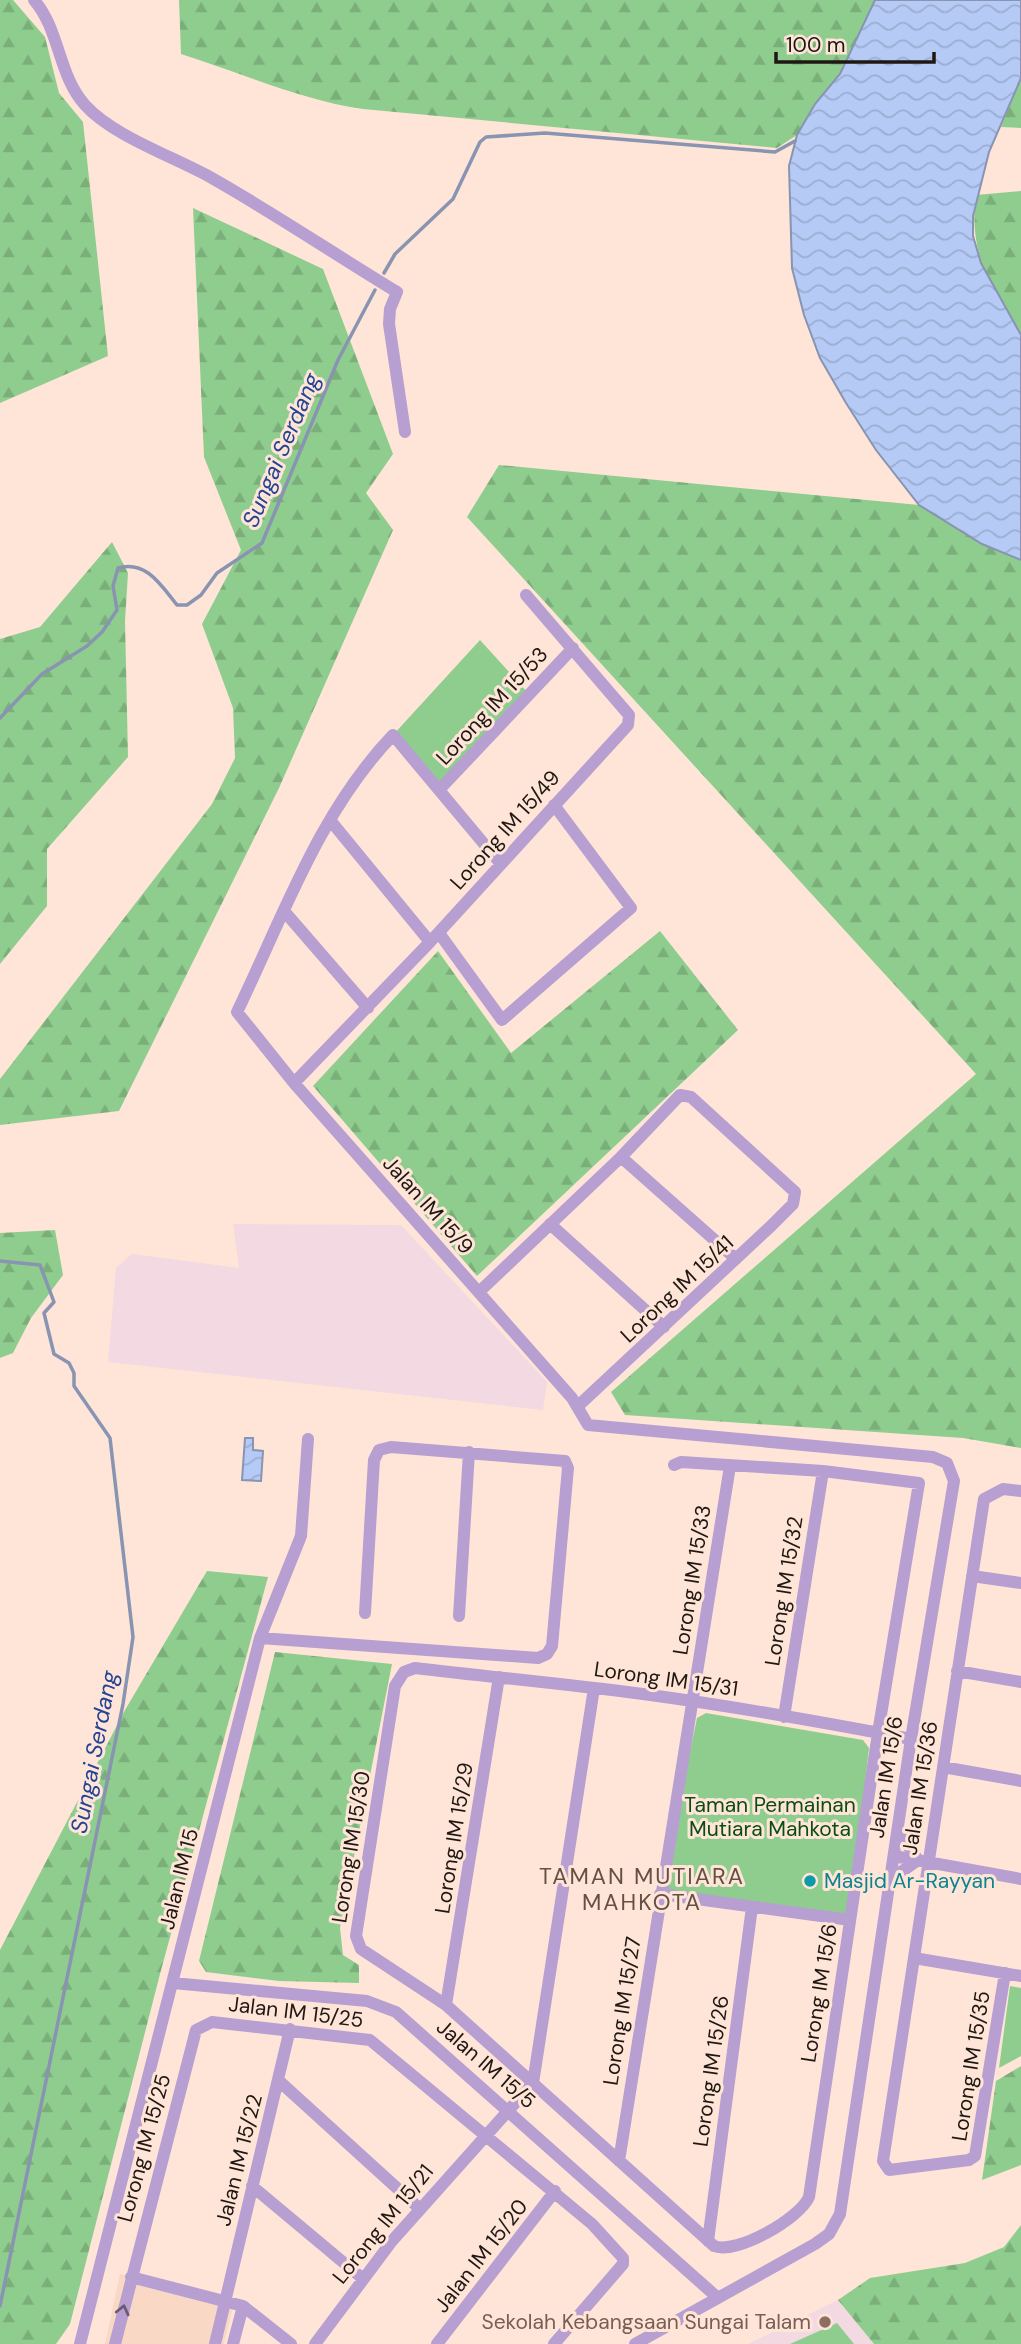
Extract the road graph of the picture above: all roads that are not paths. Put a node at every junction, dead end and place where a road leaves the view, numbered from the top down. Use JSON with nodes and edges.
{"nodes":[{"id":1,"x":34,"y":0,"type":"edge"},
{"id":2,"x":405,"y":432,"type":"dead end"},
{"id":3,"x":526,"y":595,"type":"dead end"},
{"id":4,"x":573,"y":648,"type":"junction"},
{"id":5,"x":439,"y":790,"type":"junction"},
{"id":6,"x":554,"y":805,"type":"junction"},
{"id":7,"x":330,"y":820,"type":"junction"},
{"id":8,"x":500,"y":863,"type":"junction"},
{"id":9,"x":284,"y":911,"type":"junction"},
{"id":10,"x":435,"y":938,"type":"junction"},
{"id":11,"x":368,"y":1007,"type":"junction"},
{"id":12,"x":294,"y":1083,"type":"junction"},
{"id":13,"x":621,"y":1157,"type":"junction"},
{"id":14,"x":550,"y":1224,"type":"junction"},
{"id":15,"x":736,"y":1259,"type":"junction"},
{"id":16,"x":479,"y":1292,"type":"junction"},
{"id":17,"x":664,"y":1326,"type":"junction"},
{"id":18,"x":578,"y":1406,"type":"junction"},
{"id":19,"x":588,"y":1425,"type":"joint"},
{"id":20,"x":308,"y":1439,"type":"dead end"},
{"id":21,"x":469,"y":1452,"type":"junction"},
{"id":22,"x":674,"y":1465,"type":"dead end"},
{"id":23,"x":730,"y":1466,"type":"junction"},
{"id":24,"x":823,"y":1471,"type":"junction"},
{"id":25,"x":1021,"y":1491,"type":"edge"},
{"id":26,"x":972,"y":1576,"type":"junction"},
{"id":27,"x":1021,"y":1583,"type":"edge"},
{"id":28,"x":365,"y":1613,"type":"dead end"},
{"id":29,"x":459,"y":1616,"type":"dead end"},
{"id":30,"x":260,"y":1639,"type":"junction"},
{"id":31,"x":415,"y":1668,"type":"joint"},
{"id":32,"x":957,"y":1671,"type":"junction"},
{"id":33,"x":499,"y":1677,"type":"junction"},
{"id":34,"x":1021,"y":1682,"type":"edge"},
{"id":35,"x":594,"y":1688,"type":"junction"},
{"id":36,"x":692,"y":1701,"type":"junction"},
{"id":37,"x":784,"y":1717,"type":"junction"},
{"id":38,"x":878,"y":1733,"type":"junction"},
{"id":39,"x":911,"y":1739,"type":"junction"},
{"id":40,"x":943,"y":1767,"type":"junction"},
{"id":41,"x":1021,"y":1780,"type":"edge"},
{"id":42,"x":898,"y":1832,"type":"junction"},
{"id":43,"x":894,"y":1856,"type":"junction"},
{"id":44,"x":923,"y":1861,"type":"junction"},
{"id":45,"x":1021,"y":1879,"type":"edge"},
{"id":46,"x":889,"y":1888,"type":"junction"},
{"id":47,"x":660,"y":1894,"type":"junction"},
{"id":48,"x":752,"y":1907,"type":"junction"},
{"id":49,"x":850,"y":1920,"type":"junction"},
{"id":50,"x":914,"y":1958,"type":"junction"},
{"id":51,"x":1005,"y":1973,"type":"junction"},
{"id":52,"x":1021,"y":1976,"type":"edge"},
{"id":53,"x":173,"y":1983,"type":"junction"},
{"id":54,"x":446,"y":2005,"type":"junction"},
{"id":55,"x":290,"y":2029,"type":"junction"},
{"id":56,"x":196,"y":2030,"type":"joint"},
{"id":57,"x":278,"y":2080,"type":"junction"},
{"id":58,"x":533,"y":2083,"type":"junction"},
{"id":59,"x":509,"y":2109,"type":"junction"},
{"id":60,"x":486,"y":2133,"type":"junction"},
{"id":61,"x":619,"y":2161,"type":"junction"},
{"id":62,"x":885,"y":2167,"type":"joint"},
{"id":63,"x":252,"y":2186,"type":"junction"},
{"id":64,"x":555,"y":2191,"type":"junction"},
{"id":65,"x":420,"y":2209,"type":"junction"},
{"id":66,"x":708,"y":2241,"type":"junction"},
{"id":67,"x":722,"y":2249,"type":"joint"},
{"id":68,"x":131,"y":2277,"type":"junction"},
{"id":69,"x":362,"y":2278,"type":"junction"},
{"id":70,"x":718,"y":2298,"type":"junction"},
{"id":71,"x":225,"y":2300,"type":"junction"},
{"id":72,"x":243,"y":2306,"type":"junction"},
{"id":73,"x":78,"y":2344,"type":"edge"},
{"id":74,"x":115,"y":2344,"type":"edge"},
{"id":75,"x":215,"y":2344,"type":"edge"},
{"id":76,"x":233,"y":2344,"type":"edge"},
{"id":77,"x":291,"y":2344,"type":"edge"},
{"id":78,"x":315,"y":2344,"type":"edge"},
{"id":79,"x":437,"y":2344,"type":"edge"},
{"id":80,"x":554,"y":2344,"type":"edge"},
{"id":81,"x":635,"y":2344,"type":"edge"}],
"edges":[{"from":1,"to":2,"type":"street"},
{"from":3,"to":4,"type":"street","name":"Lorong IM 15/49"},
{"from":4,"to":5,"type":"street","name":"Lorong IM 15/53"},
{"from":4,"to":6,"type":"street","name":"Lorong IM 15/49"},
{"from":5,"to":7,"type":"street"},
{"from":5,"to":8,"type":"street"},
{"from":6,"to":8,"type":"street","name":"Lorong IM 15/49"},
{"from":6,"to":10,"type":"street"},
{"from":7,"to":9,"type":"street"},
{"from":7,"to":10,"type":"street"},
{"from":8,"to":10,"type":"street","name":"Lorong IM 15/49"},
{"from":9,"to":11,"type":"street"},
{"from":9,"to":12,"type":"street","name":"Jalan IM 15/9"},
{"from":10,"to":11,"type":"street","name":"Lorong IM 15/49"},
{"from":11,"to":12,"type":"street","name":"Lorong IM 15/49"},
{"from":12,"to":16,"type":"street","name":"Jalan IM 15/9"},
{"from":13,"to":14,"type":"street"},
{"from":13,"to":15,"type":"street"},
{"from":13,"to":15,"type":"street","name":"Lorong IM 15/41"},
{"from":14,"to":16,"type":"street"},
{"from":14,"to":17,"type":"street"},
{"from":15,"to":17,"type":"street","name":"Lorong IM 15/41"},
{"from":16,"to":18,"type":"street","name":"Jalan IM 15/9"},
{"from":17,"to":18,"type":"street","name":"Lorong IM 15/41"},
{"from":18,"to":19,"type":"street","name":"Jalan IM 15/9"},
{"from":19,"to":39,"type":"street","name":"Jalan IM 15/6"},
{"from":20,"to":30,"type":"street","name":"Jalan IM 15"},
{"from":21,"to":28,"type":"street"},
{"from":21,"to":29,"type":"street"},
{"from":21,"to":30,"type":"street"},
{"from":22,"to":23,"type":"street"},
{"from":23,"to":24,"type":"street"},
{"from":23,"to":36,"type":"street","name":"Lorong IM 15/33"},
{"from":24,"to":37,"type":"street","name":"Lorong IM 15/32"},
{"from":24,"to":38,"type":"street","name":"Lorong IM 15/6"},
{"from":25,"to":26,"type":"street","name":"Jalan IM 15/36"},
{"from":26,"to":27,"type":"street"},
{"from":26,"to":32,"type":"street","name":"Jalan IM 15/36"},
{"from":30,"to":53,"type":"street","name":"Jalan IM 15"},
{"from":31,"to":33,"type":"street","name":"Lorong IM 15/31"},
{"from":31,"to":54,"type":"street","name":"Lorong IM 15/30"},
{"from":32,"to":34,"type":"street"},
{"from":32,"to":40,"type":"street","name":"Jalan IM 15/36"},
{"from":33,"to":35,"type":"street","name":"Lorong IM 15/31"},
{"from":33,"to":54,"type":"street","name":"Lorong IM 15/29"},
{"from":35,"to":36,"type":"street","name":"Lorong IM 15/31"},
{"from":35,"to":58,"type":"street"},
{"from":36,"to":37,"type":"street","name":"Lorong IM 15/31"},
{"from":36,"to":47,"type":"street","name":"Lorong IM 15/27"},
{"from":37,"to":38,"type":"street","name":"Lorong IM 15/31"},
{"from":38,"to":39,"type":"street","name":"Lorong IM 15/31"},
{"from":38,"to":49,"type":"street","name":"Lorong IM 15/6"},
{"from":39,"to":42,"type":"street","name":"Jalan IM 15/6"},
{"from":40,"to":41,"type":"street"},
{"from":40,"to":44,"type":"street","name":"Jalan IM 15/36"},
{"from":42,"to":43,"type":"street","name":"Jalan IM 15/6"},
{"from":42,"to":44,"type":"street"},
{"from":43,"to":44,"type":"street"},
{"from":43,"to":46,"type":"street","name":"Jalan IM 15/6"},
{"from":44,"to":45,"type":"street"},
{"from":44,"to":46,"type":"street"},
{"from":44,"to":50,"type":"street","name":"Jalan IM 15/36"},
{"from":46,"to":70,"type":"street","name":"Jalan IM 15/6"},
{"from":47,"to":48,"type":"street"},
{"from":47,"to":61,"type":"street","name":"Lorong IM 15/27"},
{"from":48,"to":49,"type":"street"},
{"from":48,"to":66,"type":"street","name":"Lorong IM 15/26"},
{"from":49,"to":67,"type":"street","name":"Lorong IM 15/6"},
{"from":50,"to":51,"type":"street"},
{"from":50,"to":62,"type":"street","name":"Jalan IM 15/36"},
{"from":51,"to":52,"type":"street"},
{"from":51,"to":62,"type":"street","name":"Lorong IM 15/35"},
{"from":53,"to":59,"type":"street","name":"Jalan IM 15/5"},
{"from":53,"to":73,"type":"street","name":"Jalan IM 15"},
{"from":54,"to":58,"type":"street","name":"Lorong IM 15/30"},
{"from":55,"to":56,"type":"street","name":"Jalan IM 15/25"},
{"from":55,"to":57,"type":"street","name":"Jalan IM 15/22"},
{"from":55,"to":60,"type":"street","name":"Jalan IM 15/25"},
{"from":56,"to":68,"type":"street","name":"Lorong IM 15/25"},
{"from":57,"to":63,"type":"street","name":"Jalan IM 15/22"},
{"from":57,"to":65,"type":"street"},
{"from":58,"to":59,"type":"street","name":"Lorong IM 15/21"},
{"from":58,"to":61,"type":"street","name":"Lorong IM 15/30"},
{"from":59,"to":60,"type":"street","name":"Lorong IM 15/21"},
{"from":59,"to":70,"type":"street","name":"Jalan IM 15/5"},
{"from":60,"to":64,"type":"street","name":"Jalan IM 15/25"},
{"from":60,"to":65,"type":"street","name":"Lorong IM 15/21"},
{"from":61,"to":66,"type":"street","name":"Lorong IM 15/30"},
{"from":63,"to":69,"type":"street"},
{"from":63,"to":71,"type":"street","name":"Jalan IM 15/22"},
{"from":64,"to":79,"type":"street","name":"Jalan IM 15/20"},
{"from":64,"to":80,"type":"street","name":"Jalan IM 15/25"},
{"from":65,"to":69,"type":"street","name":"Lorong IM 15/21"},
{"from":66,"to":67,"type":"street","name":"Lorong IM 15/30"},
{"from":68,"to":71,"type":"street"},
{"from":74,"to":68,"type":"street","name":"Lorong IM 15/25","one_way":true},
{"from":69,"to":78,"type":"street","name":"Lorong IM 15/21"},
{"from":70,"to":81,"type":"street","name":"Jalan IM 15/6"},
{"from":71,"to":72,"type":"street"},
{"from":71,"to":75,"type":"street","name":"Jalan IM 15/22"},
{"from":72,"to":76,"type":"street"},
{"from":72,"to":77,"type":"street"}]}
